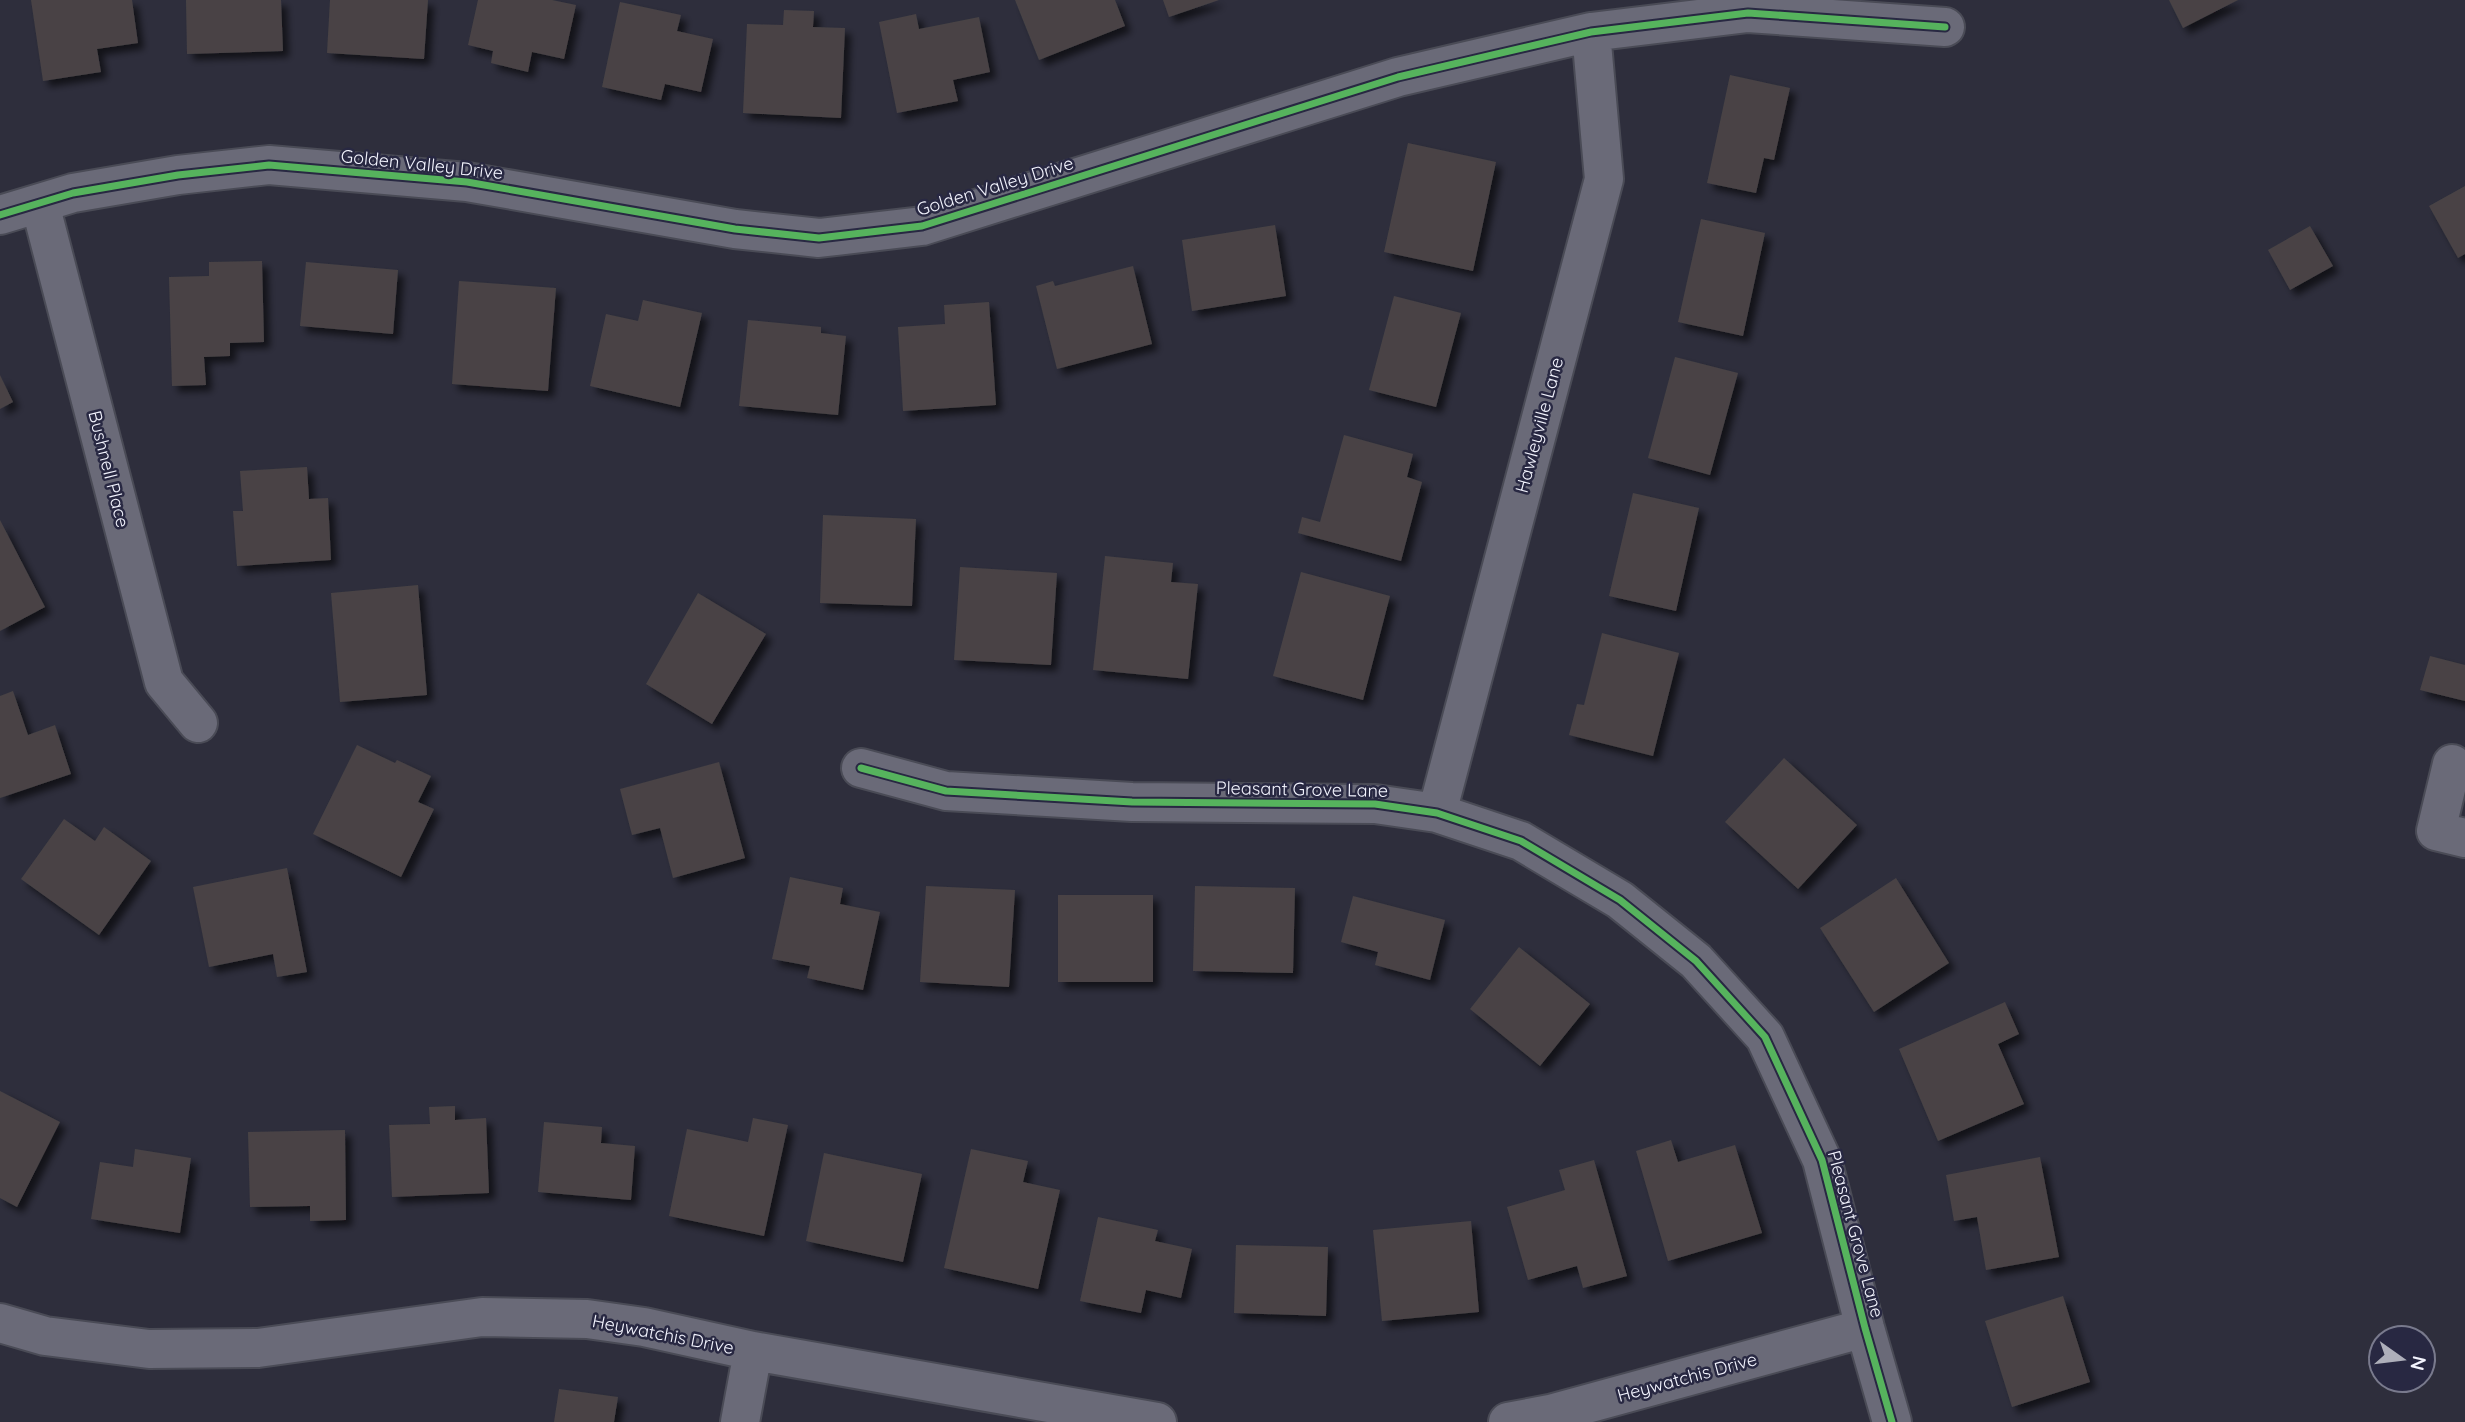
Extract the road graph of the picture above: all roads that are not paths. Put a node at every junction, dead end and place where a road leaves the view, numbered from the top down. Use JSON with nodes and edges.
{"nodes":[{"id":1,"x":1945,"y":27,"type":"dead end"},
{"id":2,"x":1591,"y":32,"type":"junction"},
{"id":3,"x":40,"y":204,"type":"junction"},
{"id":4,"x":0,"y":215,"type":"edge"},
{"id":5,"x":198,"y":723,"type":"dead end"},
{"id":6,"x":2452,"y":764,"type":"dead end"},
{"id":7,"x":861,"y":768,"type":"dead end"},
{"id":8,"x":1437,"y":813,"type":"junction"},
{"id":9,"x":2465,"y":838,"type":"edge"},
{"id":10,"x":0,"y":1323,"type":"edge"},
{"id":11,"x":1865,"y":1328,"type":"junction"},
{"id":12,"x":753,"y":1351,"type":"junction"},
{"id":13,"x":740,"y":1422,"type":"edge"},
{"id":14,"x":1157,"y":1422,"type":"edge"},
{"id":15,"x":1508,"y":1422,"type":"edge"},
{"id":16,"x":1892,"y":1422,"type":"edge"}],
"edges":[{"from":1,"to":2,"type":"street","name":"Golden Valley Drive"},
{"from":2,"to":3,"type":"street","name":"Golden Valley Drive"},
{"from":2,"to":8,"type":"street","name":"Hawleyville Lane"},
{"from":3,"to":4,"type":"street","name":"Golden Valley Drive"},
{"from":3,"to":5,"type":"street","name":"Bushnell Place"},
{"from":6,"to":9,"type":"street"},
{"from":7,"to":8,"type":"street","name":"Pleasant Grove Lane"},
{"from":8,"to":11,"type":"street","name":"Pleasant Grove Lane"},
{"from":10,"to":12,"type":"street","name":"Heywatchis Drive"},
{"from":11,"to":15,"type":"street","name":"Heywatchis Drive"},
{"from":11,"to":16,"type":"street","name":"Pleasant Grove Lane"},
{"from":12,"to":13,"type":"street"},
{"from":12,"to":14,"type":"street","name":"Heywatchis Drive"}]}
